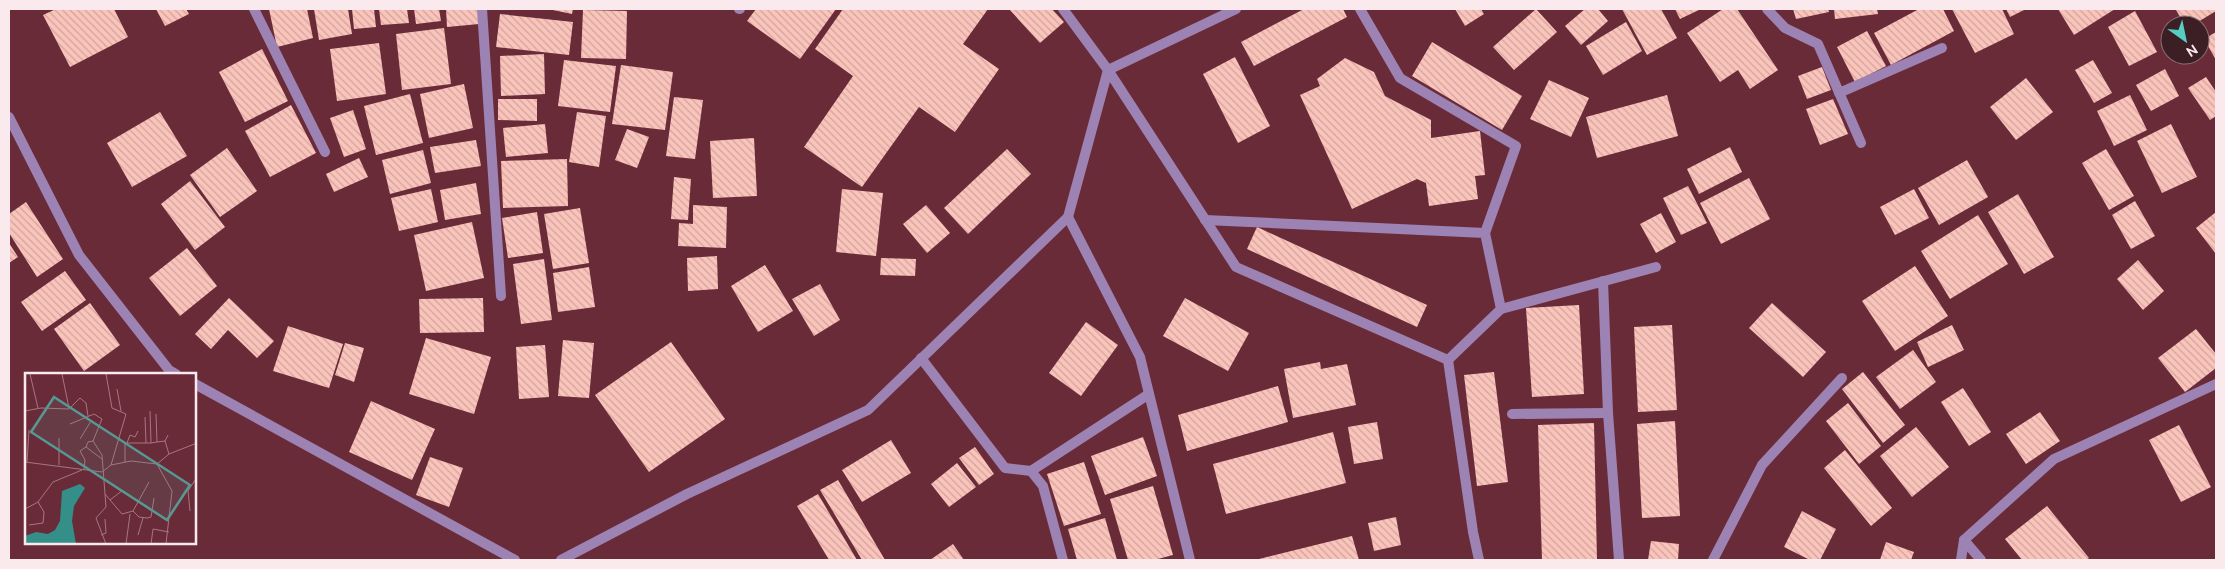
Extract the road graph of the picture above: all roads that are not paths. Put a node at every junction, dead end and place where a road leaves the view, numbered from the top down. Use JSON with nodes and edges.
{"nodes":[{"id":1,"x":254,"y":9,"type":"edge"},
{"id":2,"x":482,"y":9,"type":"edge"},
{"id":3,"x":1063,"y":9,"type":"edge"},
{"id":4,"x":1236,"y":9,"type":"edge"},
{"id":5,"x":1360,"y":9,"type":"edge"},
{"id":6,"x":1767,"y":9,"type":"edge"},
{"id":7,"x":1942,"y":48,"type":"dead end"},
{"id":8,"x":1108,"y":70,"type":"junction"},
{"id":9,"x":1839,"y":94,"type":"junction"},
{"id":10,"x":9,"y":117,"type":"edge"},
{"id":11,"x":1861,"y":142,"type":"dead end"},
{"id":12,"x":325,"y":152,"type":"dead end"},
{"id":13,"x":1068,"y":217,"type":"junction"},
{"id":14,"x":1205,"y":220,"type":"junction"},
{"id":15,"x":1485,"y":233,"type":"junction"},
{"id":16,"x":1656,"y":267,"type":"dead end"},
{"id":17,"x":1603,"y":281,"type":"junction"},
{"id":18,"x":501,"y":296,"type":"dead end"},
{"id":19,"x":1501,"y":309,"type":"junction"},
{"id":20,"x":921,"y":358,"type":"junction"},
{"id":21,"x":1448,"y":360,"type":"junction"},
{"id":22,"x":174,"y":373,"type":"edge"},
{"id":23,"x":1842,"y":378,"type":"dead end"},
{"id":24,"x":2216,"y":384,"type":"edge"},
{"id":25,"x":196,"y":385,"type":"edge"},
{"id":26,"x":1149,"y":394,"type":"junction"},
{"id":27,"x":1512,"y":414,"type":"dead end"},
{"id":28,"x":1608,"y":414,"type":"junction"},
{"id":29,"x":1031,"y":470,"type":"junction"},
{"id":30,"x":1964,"y":540,"type":"junction"},
{"id":31,"x":515,"y":560,"type":"edge"},
{"id":32,"x":561,"y":560,"type":"edge"},
{"id":33,"x":1064,"y":560,"type":"edge"},
{"id":34,"x":1190,"y":560,"type":"edge"},
{"id":35,"x":1479,"y":560,"type":"edge"},
{"id":36,"x":1620,"y":560,"type":"edge"},
{"id":37,"x":1712,"y":560,"type":"edge"},
{"id":38,"x":1961,"y":560,"type":"edge"},
{"id":39,"x":1981,"y":560,"type":"edge"}],
"edges":[{"from":1,"to":12,"type":"street"},
{"from":2,"to":18,"type":"street"},
{"from":3,"to":8,"type":"street"},
{"from":4,"to":8,"type":"street"},
{"from":5,"to":15,"type":"street"},
{"from":6,"to":9,"type":"street"},
{"from":7,"to":9,"type":"street"},
{"from":8,"to":13,"type":"street"},
{"from":8,"to":14,"type":"street"},
{"from":9,"to":11,"type":"street"},
{"from":10,"to":22,"type":"street"},
{"from":13,"to":20,"type":"street"},
{"from":13,"to":26,"type":"street"},
{"from":14,"to":15,"type":"street"},
{"from":14,"to":21,"type":"street"},
{"from":15,"to":19,"type":"street"},
{"from":16,"to":17,"type":"street"},
{"from":17,"to":19,"type":"street"},
{"from":17,"to":28,"type":"street"},
{"from":19,"to":21,"type":"street"},
{"from":20,"to":29,"type":"street"},
{"from":20,"to":32,"type":"street"},
{"from":21,"to":35,"type":"street"},
{"from":23,"to":37,"type":"street"},
{"from":24,"to":30,"type":"street"},
{"from":25,"to":31,"type":"street"},
{"from":26,"to":29,"type":"street"},
{"from":26,"to":34,"type":"street"},
{"from":27,"to":28,"type":"street"},
{"from":28,"to":36,"type":"street"},
{"from":29,"to":33,"type":"street"},
{"from":30,"to":38,"type":"street"},
{"from":30,"to":39,"type":"street"}]}
